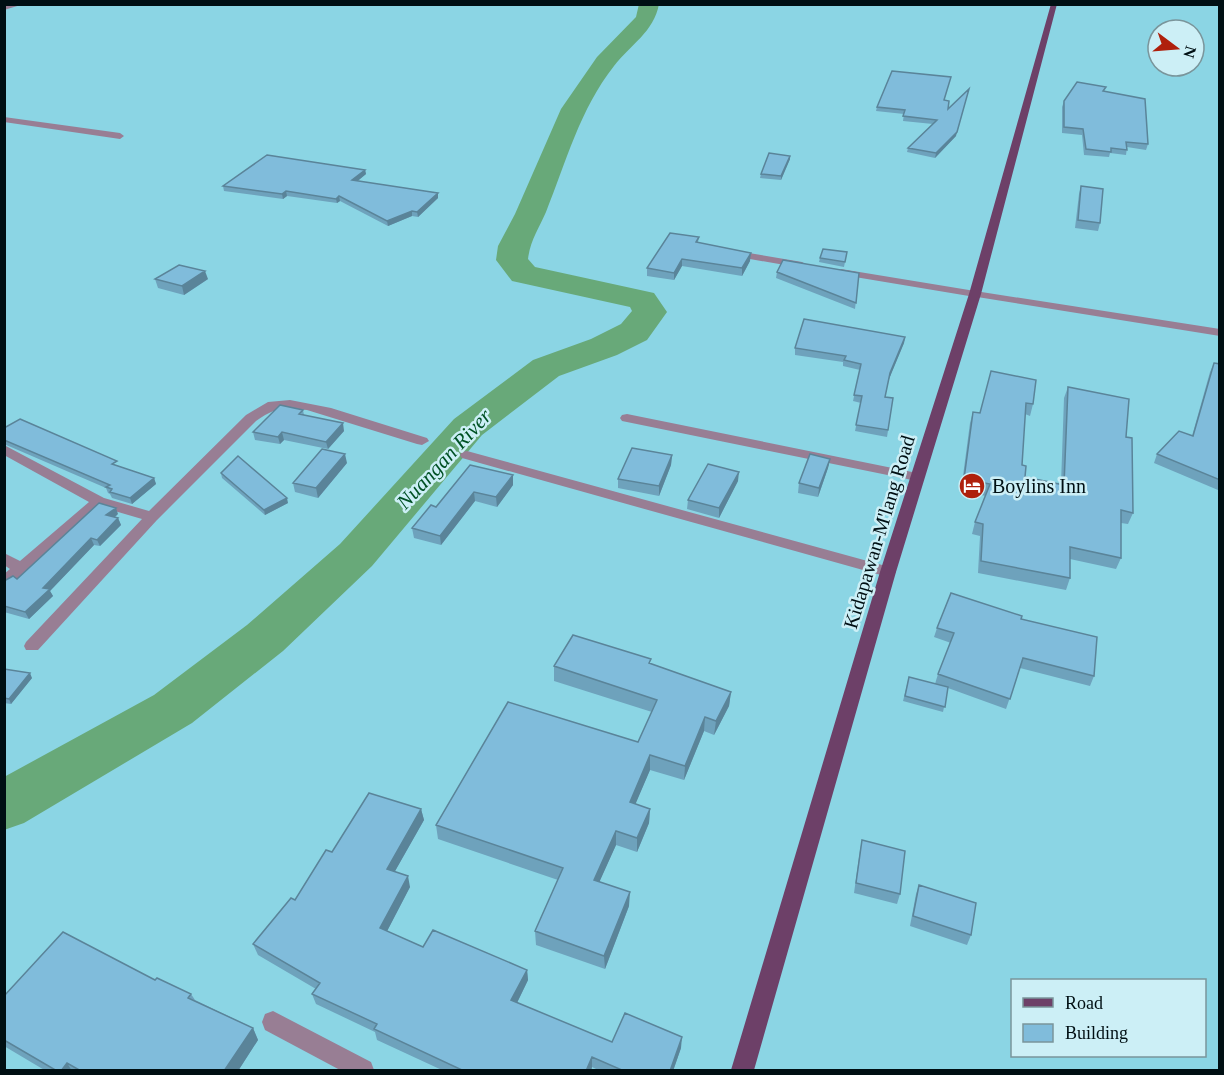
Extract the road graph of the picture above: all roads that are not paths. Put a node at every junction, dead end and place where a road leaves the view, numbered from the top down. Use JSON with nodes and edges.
{"nodes":[{"id":1,"x":21,"y":4,"type":"edge"},
{"id":2,"x":1054,"y":4,"type":"edge"},
{"id":3,"x":4,"y":8,"type":"edge"},
{"id":4,"x":4,"y":119,"type":"edge"},
{"id":5,"x":120,"y":136,"type":"dead end"},
{"id":6,"x":720,"y":251,"type":"edge"},
{"id":7,"x":975,"y":294,"type":"junction"},
{"id":8,"x":1220,"y":333,"type":"edge"},
{"id":9,"x":627,"y":418,"type":"dead end"},
{"id":10,"x":422,"y":441,"type":"dead end"},
{"id":11,"x":4,"y":449,"type":"edge"},
{"id":12,"x":466,"y":455,"type":"dead end"},
{"id":13,"x":917,"y":477,"type":"junction"},
{"id":14,"x":99,"y":501,"type":"junction"},
{"id":15,"x":152,"y":517,"type":"junction"},
{"id":16,"x":4,"y":558,"type":"edge"},
{"id":17,"x":22,"y":569,"type":"junction"},
{"id":18,"x":888,"y":572,"type":"junction"},
{"id":19,"x":4,"y":583,"type":"edge"},
{"id":20,"x":32,"y":646,"type":"dead end"},
{"id":21,"x":273,"y":1022,"type":"dead end"},
{"id":22,"x":363,"y":1071,"type":"edge"},
{"id":23,"x":742,"y":1071,"type":"edge"}],
"edges":[{"from":1,"to":3,"type":"street"},
{"from":2,"to":7,"type":"main road","name":"Kidapawan-M'lang Road"},
{"from":4,"to":5,"type":"street"},
{"from":6,"to":7,"type":"street"},
{"from":7,"to":8,"type":"street"},
{"from":7,"to":13,"type":"main road","name":"Kidapawan-M'lang Road"},
{"from":9,"to":13,"type":"street"},
{"from":10,"to":15,"type":"street"},
{"from":11,"to":14,"type":"street"},
{"from":12,"to":18,"type":"street"},
{"from":13,"to":18,"type":"main road","name":"Kidapawan-M'lang Road"},
{"from":14,"to":15,"type":"street"},
{"from":14,"to":17,"type":"street"},
{"from":15,"to":20,"type":"street"},
{"from":16,"to":17,"type":"street"},
{"from":17,"to":19,"type":"street"},
{"from":18,"to":23,"type":"main road","name":"Kidapawan-M'lang Road"},
{"from":21,"to":22,"type":"street"}]}
